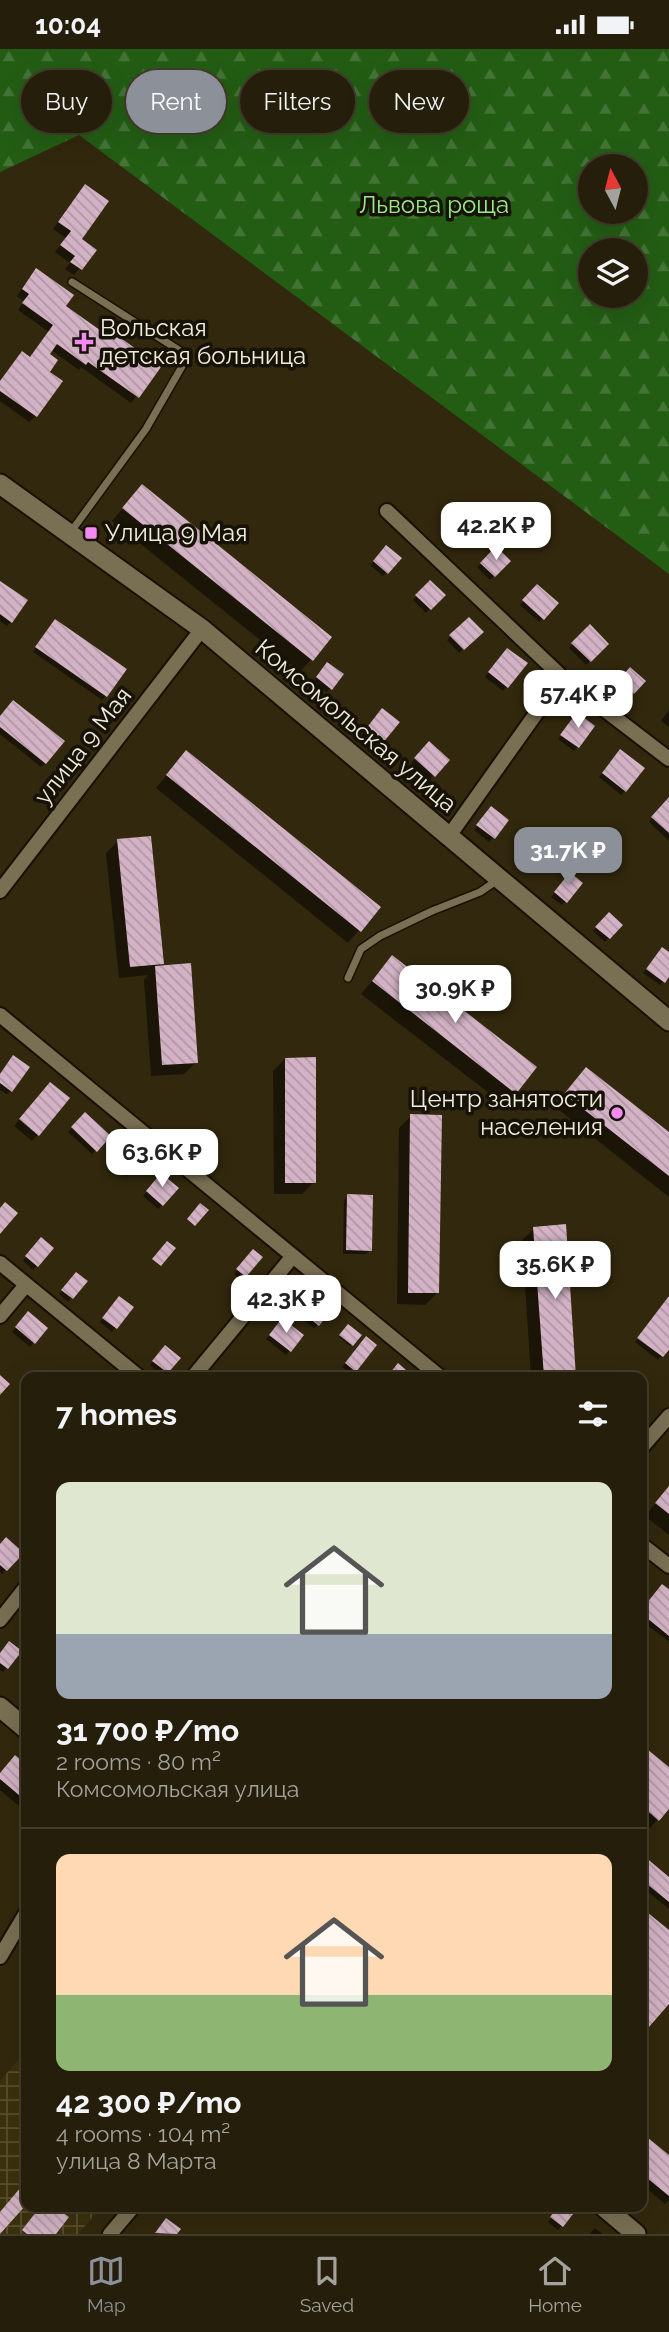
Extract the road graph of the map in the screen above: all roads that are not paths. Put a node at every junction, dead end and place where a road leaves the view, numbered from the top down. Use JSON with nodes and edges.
{"nodes":[{"id":1,"x":72,"y":282,"type":"dead end"},
{"id":2,"x":0,"y":484,"type":"edge"},
{"id":3,"x":387,"y":511,"type":"dead end"},
{"id":4,"x":70,"y":534,"type":"junction"},
{"id":5,"x":202,"y":629,"type":"junction"},
{"id":6,"x":562,"y":677,"type":"junction"},
{"id":7,"x":669,"y":759,"type":"edge"},
{"id":8,"x":449,"y":836,"type":"junction"},
{"id":9,"x":500,"y":879,"type":"junction"},
{"id":10,"x":0,"y":891,"type":"edge"},
{"id":11,"x":348,"y":978,"type":"dead end"},
{"id":12,"x":0,"y":1015,"type":"edge"},
{"id":13,"x":669,"y":1021,"type":"edge"},
{"id":14,"x":293,"y":1255,"type":"junction"},
{"id":15,"x":0,"y":1263,"type":"edge"},
{"id":16,"x":26,"y":1286,"type":"junction"},
{"id":17,"x":0,"y":1316,"type":"edge"},
{"id":18,"x":133,"y":1372,"type":"edge"},
{"id":19,"x":197,"y":1372,"type":"edge"},
{"id":20,"x":433,"y":1372,"type":"edge"},
{"id":21,"x":669,"y":1416,"type":"edge"},
{"id":22,"x":647,"y":1441,"type":"edge"},
{"id":23,"x":647,"y":1549,"type":"edge"},
{"id":24,"x":669,"y":1566,"type":"edge"},
{"id":25,"x":21,"y":1593,"type":"edge"},
{"id":26,"x":0,"y":1620,"type":"edge"},
{"id":27,"x":0,"y":1707,"type":"edge"},
{"id":28,"x":21,"y":1725,"type":"edge"},
{"id":29,"x":21,"y":1921,"type":"edge"},
{"id":30,"x":0,"y":1957,"type":"edge"},
{"id":31,"x":129,"y":2212,"type":"edge"},
{"id":32,"x":610,"y":2212,"type":"edge"},
{"id":33,"x":110,"y":2234,"type":"edge"},
{"id":34,"x":636,"y":2234,"type":"edge"}],
"edges":[{"from":1,"to":4,"type":"lane"},
{"from":2,"to":4,"type":"main road","name":"Комсомольская улица"},
{"from":3,"to":6,"type":"street"},
{"from":4,"to":5,"type":"main road","name":"Комсомольская улица"},
{"from":5,"to":8,"type":"main road","name":"Комсомольская улица"},
{"from":5,"to":10,"type":"street","name":"улица 9 Мая"},
{"from":6,"to":7,"type":"street"},
{"from":6,"to":8,"type":"street"},
{"from":8,"to":9,"type":"main road","name":"Комсомольская улица"},
{"from":9,"to":11,"type":"lane"},
{"from":9,"to":13,"type":"main road","name":"Комсомольская улица"},
{"from":12,"to":14,"type":"street"},
{"from":14,"to":19,"type":"street"},
{"from":14,"to":20,"type":"street"},
{"from":15,"to":16,"type":"street"},
{"from":16,"to":17,"type":"street"},
{"from":16,"to":18,"type":"street"},
{"from":21,"to":22,"type":"street"},
{"from":23,"to":24,"type":"street"},
{"from":25,"to":26,"type":"street"},
{"from":27,"to":28,"type":"main road"},
{"from":29,"to":30,"type":"street"},
{"from":31,"to":33,"type":"street"},
{"from":32,"to":34,"type":"main road"}]}
